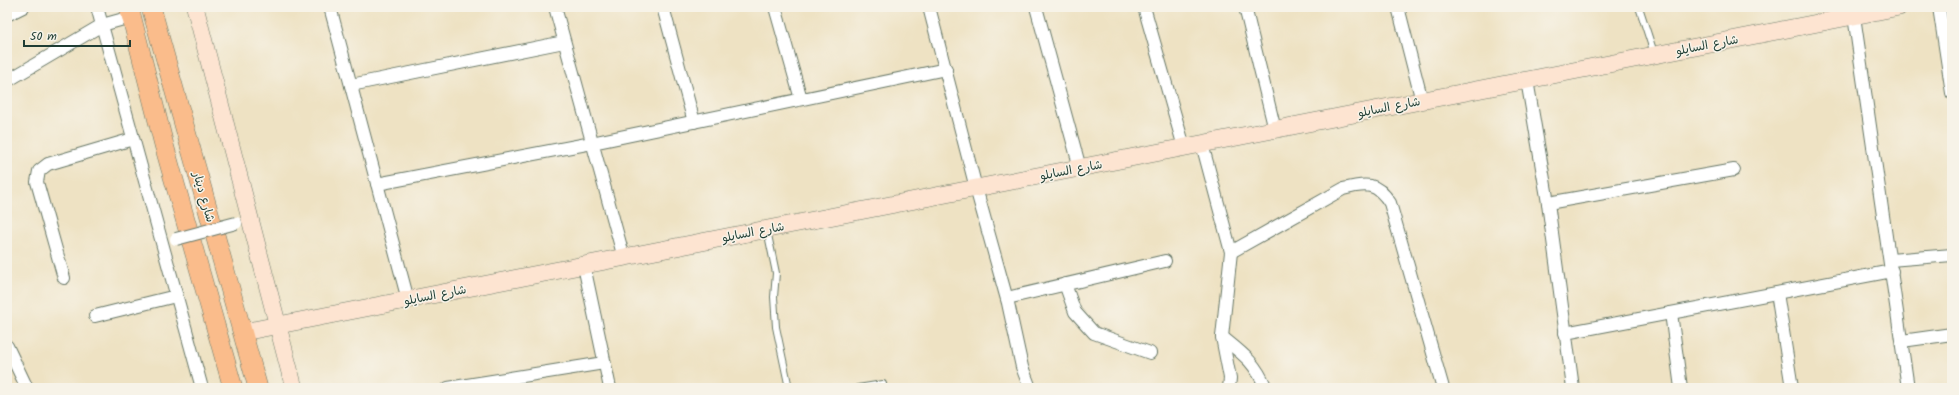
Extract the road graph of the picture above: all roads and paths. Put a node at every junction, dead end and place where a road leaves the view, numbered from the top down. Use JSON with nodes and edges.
{"nodes":[{"id":1,"x":23,"y":7,"type":"edge"},
{"id":2,"x":97,"y":7,"type":"edge"},
{"id":3,"x":151,"y":7,"type":"edge"},
{"id":4,"x":194,"y":7,"type":"edge"},
{"id":5,"x":330,"y":7,"type":"edge"},
{"id":6,"x":555,"y":7,"type":"edge"},
{"id":7,"x":662,"y":7,"type":"edge"},
{"id":8,"x":774,"y":7,"type":"edge"},
{"id":9,"x":929,"y":7,"type":"edge"},
{"id":10,"x":1036,"y":7,"type":"edge"},
{"id":11,"x":1144,"y":7,"type":"edge"},
{"id":12,"x":1245,"y":7,"type":"edge"},
{"id":13,"x":1398,"y":7,"type":"edge"},
{"id":14,"x":1639,"y":7,"type":"edge"},
{"id":15,"x":1899,"y":7,"type":"edge"},
{"id":16,"x":1939,"y":7,"type":"edge"},
{"id":17,"x":130,"y":12,"type":"edge"},
{"id":18,"x":7,"y":15,"type":"edge"},
{"id":19,"x":1854,"y":16,"type":"junction"},
{"id":20,"x":102,"y":25,"type":"junction"},
{"id":21,"x":564,"y":42,"type":"junction"},
{"id":22,"x":1654,"y":55,"type":"junction"},
{"id":23,"x":946,"y":69,"type":"junction"},
{"id":24,"x":1527,"y":80,"type":"junction"},
{"id":25,"x":7,"y":81,"type":"edge"},
{"id":26,"x":351,"y":85,"type":"junction"},
{"id":27,"x":1952,"y":93,"type":"edge"},
{"id":28,"x":801,"y":99,"type":"junction"},
{"id":29,"x":1422,"y":101,"type":"junction"},
{"id":30,"x":694,"y":122,"type":"junction"},
{"id":31,"x":1275,"y":130,"type":"junction"},
{"id":32,"x":133,"y":139,"type":"junction"},
{"id":33,"x":592,"y":143,"type":"junction"},
{"id":34,"x":1202,"y":144,"type":"junction"},
{"id":35,"x":1184,"y":147,"type":"junction"},
{"id":36,"x":1080,"y":168,"type":"junction"},
{"id":37,"x":1734,"y":170,"type":"dead end"},
{"id":38,"x":377,"y":184,"type":"junction"},
{"id":39,"x":976,"y":188,"type":"junction"},
{"id":40,"x":1548,"y":203,"type":"junction"},
{"id":41,"x":236,"y":223,"type":"dead end"},
{"id":42,"x":767,"y":230,"type":"junction"},
{"id":43,"x":176,"y":239,"type":"dead end"},
{"id":44,"x":1231,"y":252,"type":"junction"},
{"id":45,"x":1952,"y":255,"type":"edge"},
{"id":46,"x":624,"y":258,"type":"junction"},
{"id":47,"x":1165,"y":262,"type":"dead end"},
{"id":48,"x":584,"y":266,"type":"junction"},
{"id":49,"x":1891,"y":266,"type":"junction"},
{"id":50,"x":64,"y":278,"type":"dead end"},
{"id":51,"x":1065,"y":284,"type":"junction"},
{"id":52,"x":1776,"y":293,"type":"junction"},
{"id":53,"x":176,"y":296,"type":"junction"},
{"id":54,"x":1007,"y":298,"type":"junction"},
{"id":55,"x":408,"y":300,"type":"junction"},
{"id":56,"x":1671,"y":313,"type":"junction"},
{"id":57,"x":96,"y":316,"type":"dead end"},
{"id":58,"x":278,"y":326,"type":"junction"},
{"id":59,"x":243,"y":332,"type":"junction"},
{"id":60,"x":1565,"y":333,"type":"junction"},
{"id":61,"x":1952,"y":334,"type":"edge"},
{"id":62,"x":1222,"y":337,"type":"junction"},
{"id":63,"x":1902,"y":341,"type":"junction"},
{"id":64,"x":7,"y":346,"type":"edge"},
{"id":65,"x":1150,"y":353,"type":"dead end"},
{"id":66,"x":604,"y":363,"type":"junction"},
{"id":67,"x":883,"y":384,"type":"dead end"},
{"id":68,"x":26,"y":388,"type":"edge"},
{"id":69,"x":202,"y":388,"type":"edge"},
{"id":70,"x":233,"y":388,"type":"edge"},
{"id":71,"x":258,"y":388,"type":"edge"},
{"id":72,"x":294,"y":388,"type":"edge"},
{"id":73,"x":448,"y":388,"type":"edge"},
{"id":74,"x":610,"y":388,"type":"edge"},
{"id":75,"x":789,"y":388,"type":"edge"},
{"id":76,"x":858,"y":388,"type":"edge"},
{"id":77,"x":1030,"y":388,"type":"edge"},
{"id":78,"x":1229,"y":388,"type":"edge"},
{"id":79,"x":1266,"y":388,"type":"edge"},
{"id":80,"x":1443,"y":388,"type":"edge"},
{"id":81,"x":1573,"y":388,"type":"edge"},
{"id":82,"x":1681,"y":388,"type":"edge"},
{"id":83,"x":1792,"y":388,"type":"edge"},
{"id":84,"x":1908,"y":388,"type":"edge"}],
"edges":[{"from":1,"to":18,"type":"street"},
{"from":2,"to":20,"type":"street"},
{"from":3,"to":59,"type":"main road","name":"شارع دينار"},
{"from":4,"to":58,"type":"street"},
{"from":5,"to":26,"type":"street"},
{"from":6,"to":21,"type":"street"},
{"from":7,"to":30,"type":"street"},
{"from":8,"to":28,"type":"street"},
{"from":9,"to":23,"type":"street"},
{"from":10,"to":36,"type":"street"},
{"from":11,"to":35,"type":"street"},
{"from":12,"to":31,"type":"street"},
{"from":13,"to":29,"type":"street"},
{"from":14,"to":22,"type":"lane"},
{"from":15,"to":19,"type":"street","name":"شارع السايلو"},
{"from":16,"to":27,"type":"street"},
{"from":17,"to":20,"type":"street"},
{"from":17,"to":70,"type":"main road","name":"شارع دينار"},
{"from":19,"to":22,"type":"street","name":"شارع السايلو"},
{"from":19,"to":49,"type":"street"},
{"from":20,"to":25,"type":"street"},
{"from":20,"to":32,"type":"street"},
{"from":21,"to":26,"type":"street"},
{"from":21,"to":33,"type":"street"},
{"from":22,"to":24,"type":"street","name":"شارع السايلو"},
{"from":23,"to":28,"type":"street"},
{"from":23,"to":39,"type":"street"},
{"from":24,"to":29,"type":"street","name":"شارع السايلو"},
{"from":24,"to":40,"type":"street"},
{"from":26,"to":38,"type":"street"},
{"from":28,"to":30,"type":"street"},
{"from":29,"to":31,"type":"street","name":"شارع السايلو"},
{"from":30,"to":33,"type":"street"},
{"from":31,"to":34,"type":"street","name":"شارع السايلو"},
{"from":32,"to":50,"type":"street"},
{"from":32,"to":53,"type":"street"},
{"from":33,"to":38,"type":"street"},
{"from":33,"to":46,"type":"street"},
{"from":34,"to":35,"type":"street","name":"شارع السايلو"},
{"from":34,"to":44,"type":"street"},
{"from":35,"to":36,"type":"street","name":"شارع السايلو"},
{"from":36,"to":39,"type":"street","name":"شارع السايلو"},
{"from":37,"to":40,"type":"street"},
{"from":38,"to":55,"type":"street"},
{"from":39,"to":42,"type":"street","name":"شارع السايلو"},
{"from":39,"to":54,"type":"street"},
{"from":40,"to":60,"type":"street"},
{"from":41,"to":43,"type":"street","bridge":true},
{"from":42,"to":46,"type":"street","name":"شارع السايلو"},
{"from":42,"to":75,"type":"lane"},
{"from":44,"to":62,"type":"street"},
{"from":44,"to":80,"type":"street"},
{"from":45,"to":49,"type":"street"},
{"from":46,"to":48,"type":"street","name":"شارع السايلو"},
{"from":47,"to":51,"type":"street"},
{"from":48,"to":55,"type":"street","name":"شارع السايلو"},
{"from":48,"to":66,"type":"street"},
{"from":49,"to":52,"type":"street"},
{"from":49,"to":63,"type":"street"},
{"from":51,"to":54,"type":"street"},
{"from":51,"to":65,"type":"street"},
{"from":52,"to":56,"type":"street"},
{"from":52,"to":83,"type":"street"},
{"from":53,"to":57,"type":"street"},
{"from":53,"to":69,"type":"street"},
{"from":54,"to":77,"type":"street"},
{"from":55,"to":58,"type":"street","name":"شارع السايلو"},
{"from":56,"to":60,"type":"street"},
{"from":56,"to":82,"type":"street"},
{"from":58,"to":59,"type":"street","name":"شارع السايلو"},
{"from":58,"to":72,"type":"street"},
{"from":59,"to":71,"type":"main road","name":"شارع دينار"},
{"from":60,"to":81,"type":"street"},
{"from":61,"to":63,"type":"street"},
{"from":62,"to":78,"type":"street"},
{"from":62,"to":79,"type":"street"},
{"from":63,"to":84,"type":"street"},
{"from":64,"to":68,"type":"street"},
{"from":66,"to":73,"type":"street"},
{"from":66,"to":74,"type":"street"},
{"from":67,"to":76,"type":"lane"}]}
